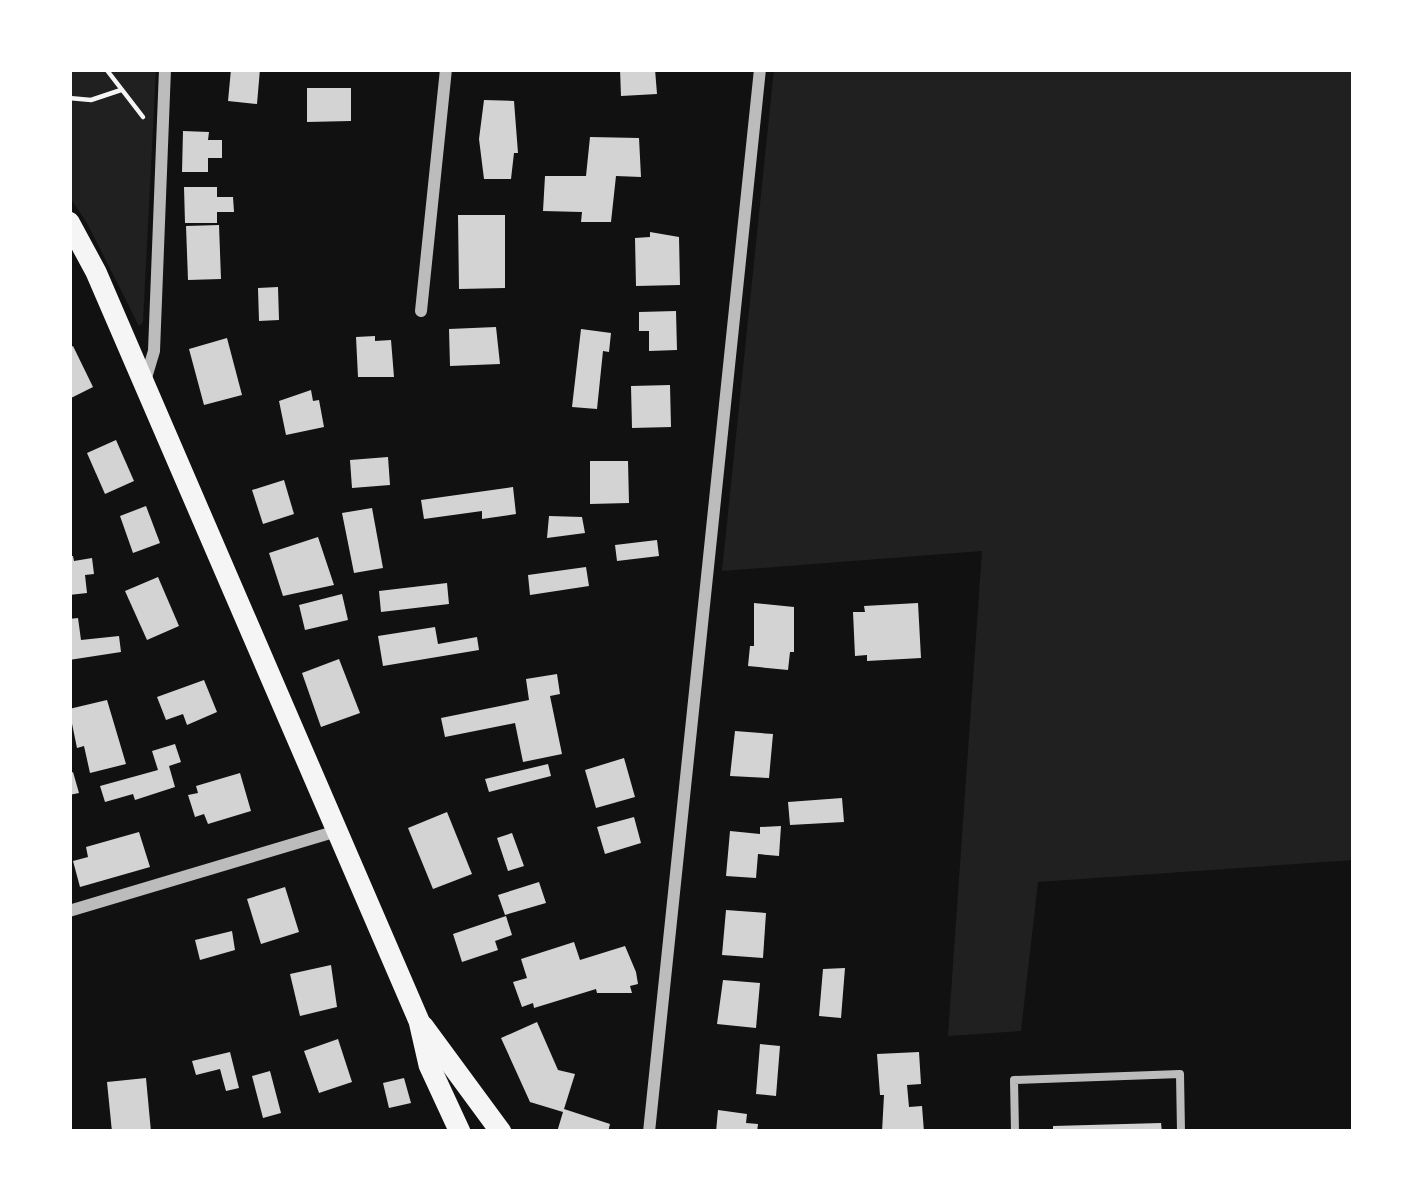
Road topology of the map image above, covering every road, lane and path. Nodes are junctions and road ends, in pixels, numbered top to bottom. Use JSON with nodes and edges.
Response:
{"nodes":[{"id":1,"x":106,"y":69,"type":"edge"},
{"id":2,"x":165,"y":69,"type":"edge"},
{"id":3,"x":446,"y":69,"type":"edge"},
{"id":4,"x":760,"y":69,"type":"edge"},
{"id":5,"x":121,"y":90,"type":"junction"},
{"id":6,"x":69,"y":98,"type":"edge"},
{"id":7,"x":161,"y":120,"type":"junction"},
{"id":8,"x":69,"y":222,"type":"edge"},
{"id":9,"x":421,"y":310,"type":"dead end"},
{"id":10,"x":143,"y":388,"type":"junction"},
{"id":11,"x":337,"y":831,"type":"junction"},
{"id":12,"x":69,"y":911,"type":"edge"},
{"id":13,"x":419,"y":1021,"type":"junction"},
{"id":14,"x":460,"y":1132,"type":"edge"},
{"id":15,"x":501,"y":1132,"type":"edge"},
{"id":16,"x":649,"y":1132,"type":"edge"},
{"id":17,"x":1015,"y":1132,"type":"edge"},
{"id":18,"x":1181,"y":1132,"type":"edge"}],
"edges":[{"from":1,"to":5,"type":"path"},
{"from":2,"to":7,"type":"street"},
{"from":3,"to":9,"type":"street"},
{"from":4,"to":16,"type":"street"},
{"from":5,"to":6,"type":"path"},
{"from":5,"to":7,"type":"path"},
{"from":7,"to":10,"type":"street"},
{"from":8,"to":10,"type":"main road"},
{"from":10,"to":11,"type":"main road"},
{"from":11,"to":12,"type":"street"},
{"from":11,"to":13,"type":"main road"},
{"from":13,"to":14,"type":"main road"},
{"from":13,"to":15,"type":"main road"},
{"from":17,"to":18,"type":"lane"}]}
